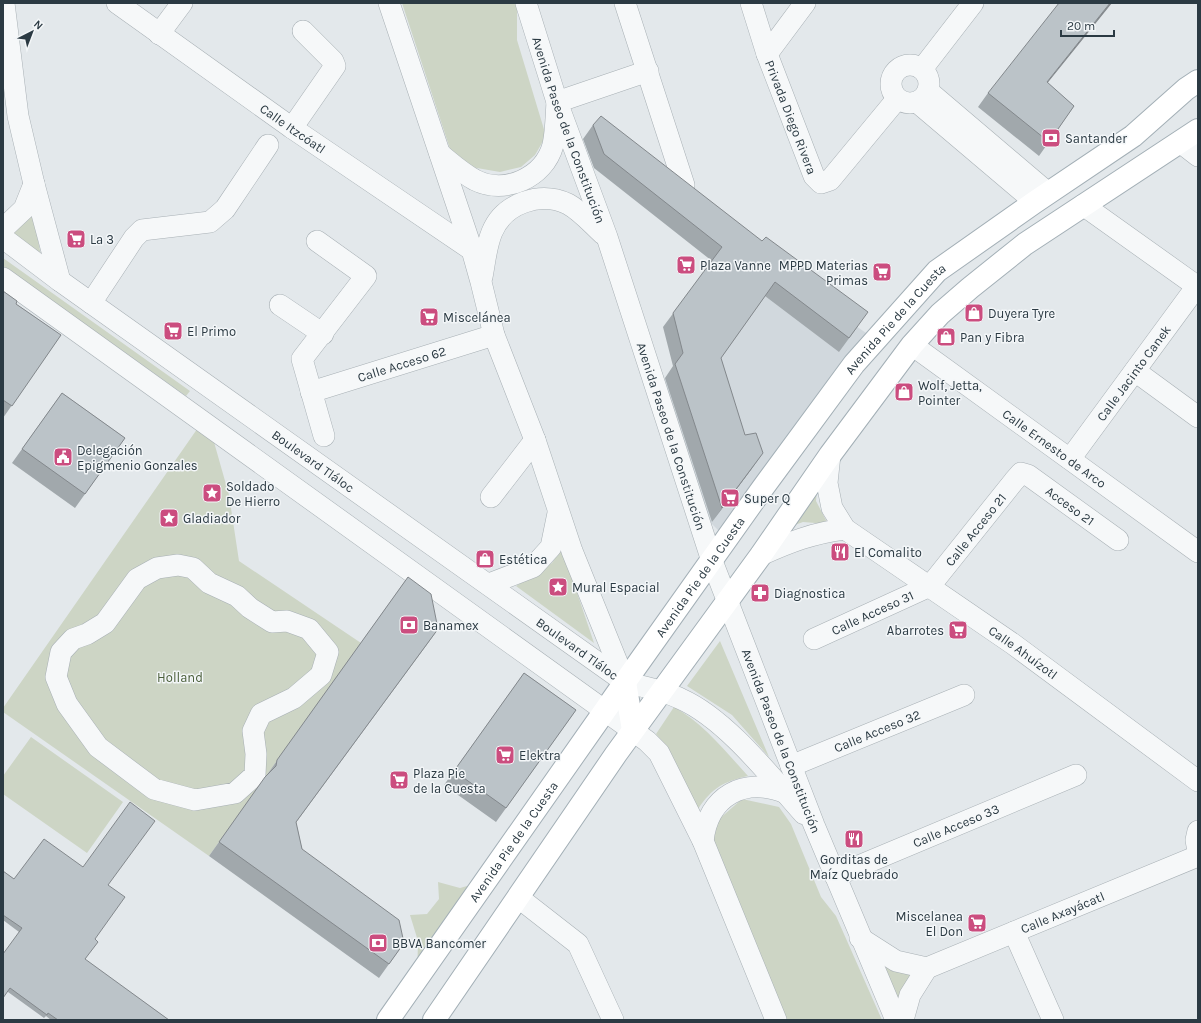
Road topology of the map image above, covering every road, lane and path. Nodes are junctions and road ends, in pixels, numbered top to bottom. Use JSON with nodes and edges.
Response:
{"nodes":[{"id":1,"x":4,"y":3,"type":"edge"},
{"id":2,"x":117,"y":3,"type":"edge"},
{"id":3,"x":182,"y":3,"type":"edge"},
{"id":4,"x":389,"y":3,"type":"edge"},
{"id":5,"x":526,"y":3,"type":"edge"},
{"id":6,"x":625,"y":3,"type":"edge"},
{"id":7,"x":751,"y":3,"type":"edge"},
{"id":8,"x":805,"y":3,"type":"edge"},
{"id":9,"x":973,"y":3,"type":"edge"},
{"id":10,"x":303,"y":31,"type":"dead end"},
{"id":11,"x":159,"y":34,"type":"junction"},
{"id":12,"x":767,"y":54,"type":"junction"},
{"id":13,"x":922,"y":69,"type":"junction"},
{"id":14,"x":648,"y":71,"type":"junction"},
{"id":15,"x":1198,"y":81,"type":"edge"},
{"id":16,"x":923,"y":96,"type":"junction"},
{"id":17,"x":897,"y":99,"type":"junction"},
{"id":18,"x":557,"y":102,"type":"junction"},
{"id":19,"x":11,"y":110,"type":"edge"},
{"id":20,"x":292,"y":128,"type":"junction"},
{"id":21,"x":1198,"y":130,"type":"edge"},
{"id":22,"x":1180,"y":142,"type":"junction"},
{"id":23,"x":268,"y":145,"type":"dead end"},
{"id":24,"x":440,"y":154,"type":"junction"},
{"id":25,"x":1198,"y":156,"type":"edge"},
{"id":26,"x":34,"y":184,"type":"junction"},
{"id":27,"x":684,"y":185,"type":"edge"},
{"id":28,"x":1042,"y":197,"type":"junction"},
{"id":29,"x":1083,"y":205,"type":"junction"},
{"id":30,"x":3,"y":226,"type":"edge"},
{"id":31,"x":607,"y":237,"type":"junction"},
{"id":32,"x":3,"y":238,"type":"edge"},
{"id":33,"x":317,"y":241,"type":"dead end"},
{"id":34,"x":472,"y":250,"type":"junction"},
{"id":35,"x":3,"y":278,"type":"edge"},
{"id":36,"x":60,"y":281,"type":"junction"},
{"id":37,"x":482,"y":282,"type":"junction"},
{"id":38,"x":1198,"y":286,"type":"edge"},
{"id":39,"x":91,"y":303,"type":"junction"},
{"id":40,"x":280,"y":305,"type":"dead end"},
{"id":41,"x":323,"y":334,"type":"junction"},
{"id":42,"x":494,"y":335,"type":"junction"},
{"id":43,"x":912,"y":345,"type":"junction"},
{"id":44,"x":1135,"y":371,"type":"junction"},
{"id":45,"x":311,"y":392,"type":"junction"},
{"id":46,"x":1198,"y":417,"type":"edge"},
{"id":47,"x":324,"y":436,"type":"dead end"},
{"id":48,"x":535,"y":440,"type":"junction"},
{"id":49,"x":830,"y":455,"type":"junction"},
{"id":50,"x":1070,"y":459,"type":"junction"},
{"id":51,"x":1022,"y":473,"type":"joint"},
{"id":52,"x":491,"y":497,"type":"dead end"},
{"id":53,"x":558,"y":512,"type":"junction"},
{"id":54,"x":845,"y":529,"type":"junction"},
{"id":55,"x":1118,"y":540,"type":"dead end"},
{"id":56,"x":1198,"y":552,"type":"edge"},
{"id":57,"x":761,"y":555,"type":"junction"},
{"id":58,"x":712,"y":561,"type":"junction"},
{"id":59,"x":193,"y":568,"type":"joint"},
{"id":60,"x":489,"y":584,"type":"junction"},
{"id":61,"x":930,"y":586,"type":"junction"},
{"id":62,"x":728,"y":600,"type":"junction"},
{"id":63,"x":814,"y":640,"type":"dead end"},
{"id":64,"x":625,"y":682,"type":"junction"},
{"id":65,"x":661,"y":692,"type":"junction"},
{"id":66,"x":964,"y":695,"type":"dead end"},
{"id":67,"x":606,"y":710,"type":"junction"},
{"id":68,"x":633,"y":730,"type":"junction"},
{"id":69,"x":791,"y":766,"type":"junction"},
{"id":70,"x":1076,"y":775,"type":"dead end"},
{"id":71,"x":1193,"y":777,"type":"edge"},
{"id":72,"x":786,"y":793,"type":"junction"},
{"id":73,"x":1198,"y":793,"type":"edge"},
{"id":74,"x":814,"y":825,"type":"junction"},
{"id":75,"x":1198,"y":831,"type":"edge"},
{"id":76,"x":703,"y":841,"type":"junction"},
{"id":77,"x":1198,"y":851,"type":"edge"},
{"id":78,"x":1198,"y":856,"type":"edge"},
{"id":79,"x":835,"y":876,"type":"junction"},
{"id":80,"x":519,"y":898,"type":"junction"},
{"id":81,"x":1014,"y":932,"type":"junction"},
{"id":82,"x":860,"y":938,"type":"junction"},
{"id":83,"x":927,"y":968,"type":"junction"},
{"id":84,"x":388,"y":1020,"type":"edge"},
{"id":85,"x":434,"y":1020,"type":"edge"},
{"id":86,"x":613,"y":1020,"type":"edge"},
{"id":87,"x":776,"y":1020,"type":"edge"},
{"id":88,"x":896,"y":1020,"type":"edge"},
{"id":89,"x":903,"y":1020,"type":"edge"},
{"id":90,"x":1053,"y":1020,"type":"edge"}],
"edges":[{"from":1,"to":19,"type":"street"},
{"from":2,"to":11,"type":"street","name":"Calle Itzcóatl"},
{"from":3,"to":11,"type":"street"},
{"from":4,"to":24,"type":"street"},
{"from":5,"to":18,"type":"street","name":"Avenida Paseo de la Constitución"},
{"from":6,"to":14,"type":"street"},
{"from":7,"to":12,"type":"street","name":"Privada Diego Rivera"},
{"from":8,"to":12,"type":"street","name":"Privada Diego Rivera"},
{"from":9,"to":13,"type":"street"},
{"from":10,"to":20,"type":"street"},
{"from":11,"to":20,"type":"street","name":"Calle Itzcóatl"},
{"from":12,"to":17,"type":"street","name":"Privada Diego Rivera"},
{"from":13,"to":16,"type":"street"},
{"from":13,"to":17,"type":"street"},
{"from":14,"to":18,"type":"street"},
{"from":14,"to":27,"type":"street"},
{"from":15,"to":28,"type":"main road","name":"Avenida Pie de la Cuesta"},
{"from":16,"to":17,"type":"street"},
{"from":16,"to":28,"type":"street"},
{"from":18,"to":24,"type":"street"},
{"from":18,"to":31,"type":"street","name":"Avenida Paseo de la Constitución"},
{"from":19,"to":26,"type":"street"},
{"from":20,"to":34,"type":"street","name":"Calle Itzcóatl"},
{"from":21,"to":22,"type":"main road"},
{"from":22,"to":25,"type":"street"},
{"from":22,"to":29,"type":"main road"},
{"from":23,"to":39,"type":"street"},
{"from":24,"to":34,"type":"street"},
{"from":26,"to":30,"type":"street"},
{"from":26,"to":36,"type":"street"},
{"from":28,"to":58,"type":"main road","name":"Avenida Pie de la Cuesta"},
{"from":29,"to":38,"type":"street"},
{"from":29,"to":43,"type":"main road"},
{"from":31,"to":37,"type":"street"},
{"from":31,"to":58,"type":"street","name":"Avenida Paseo de la Constitución"},
{"from":32,"to":36,"type":"street","name":"Boulevard Tláloc"},
{"from":33,"to":41,"type":"street"},
{"from":34,"to":37,"type":"street"},
{"from":35,"to":67,"type":"street"},
{"from":36,"to":39,"type":"street","name":"Boulevard Tláloc"},
{"from":37,"to":42,"type":"street"},
{"from":38,"to":44,"type":"street","name":"Calle Jacinto Canek"},
{"from":39,"to":60,"type":"street","name":"Boulevard Tláloc"},
{"from":40,"to":41,"type":"street"},
{"from":41,"to":45,"type":"street"},
{"from":42,"to":45,"type":"street","name":"Calle Acceso 62"},
{"from":42,"to":48,"type":"street"},
{"from":43,"to":49,"type":"main road"},
{"from":43,"to":50,"type":"street","name":"Calle Ernesto de Arco"},
{"from":44,"to":46,"type":"street"},
{"from":44,"to":50,"type":"street","name":"Calle Jacinto Canek"},
{"from":45,"to":47,"type":"street"},
{"from":48,"to":52,"type":"street"},
{"from":48,"to":53,"type":"street"},
{"from":49,"to":54,"type":"street","name":"Calle Ahuízotl"},
{"from":49,"to":57,"type":"main road"},
{"from":50,"to":56,"type":"street","name":"Calle Ernesto de Arco"},
{"from":51,"to":55,"type":"street","name":"Acceso 21"},
{"from":51,"to":61,"type":"street","name":"Calle Acceso 21"},
{"from":53,"to":60,"type":"street"},
{"from":53,"to":64,"type":"street"},
{"from":54,"to":57,"type":"street"},
{"from":54,"to":61,"type":"street","name":"Calle Ahuízotl"},
{"from":57,"to":62,"type":"main road"},
{"from":58,"to":62,"type":"street","name":"Avenida Paseo de la Constitución"},
{"from":58,"to":64,"type":"main road","name":"Avenida Pie de la Cuesta"},
{"from":59,"to":59,"type":"street"},
{"from":60,"to":64,"type":"street","name":"Boulevard Tláloc"},
{"from":61,"to":63,"type":"street","name":"Calle Acceso 31"},
{"from":61,"to":71,"type":"street","name":"Calle Ahuízotl"},
{"from":62,"to":65,"type":"main road"},
{"from":62,"to":69,"type":"street","name":"Avenida Paseo de la Constitución"},
{"from":64,"to":65,"type":"street"},
{"from":64,"to":67,"type":"main road","name":"Avenida Pie de la Cuesta"},
{"from":64,"to":68,"type":"main road"},
{"from":65,"to":68,"type":"main road"},
{"from":65,"to":72,"type":"street"},
{"from":66,"to":69,"type":"street","name":"Calle Acceso 32"},
{"from":67,"to":68,"type":"street"},
{"from":67,"to":84,"type":"main road","name":"Avenida Pie de la Cuesta"},
{"from":68,"to":76,"type":"street"},
{"from":68,"to":80,"type":"main road"},
{"from":69,"to":74,"type":"street","name":"Avenida Paseo de la Constitución"},
{"from":70,"to":79,"type":"street","name":"Calle Acceso 33"},
{"from":71,"to":73,"type":"street"},
{"from":72,"to":74,"type":"street"},
{"from":72,"to":76,"type":"street"},
{"from":74,"to":79,"type":"street","name":"Avenida Paseo de la Constitución"},
{"from":75,"to":77,"type":"street"},
{"from":76,"to":87,"type":"street"},
{"from":78,"to":81,"type":"street","name":"Calle Axayácatl"},
{"from":79,"to":82,"type":"street","name":"Avenida Paseo de la Constitución"},
{"from":80,"to":85,"type":"main road"},
{"from":80,"to":86,"type":"street"},
{"from":81,"to":83,"type":"street","name":"Calle Axayácatl"},
{"from":81,"to":90,"type":"street"},
{"from":82,"to":83,"type":"street"},
{"from":82,"to":88,"type":"street","name":"Avenida Paseo de la Constitución"},
{"from":83,"to":89,"type":"street"}]}
